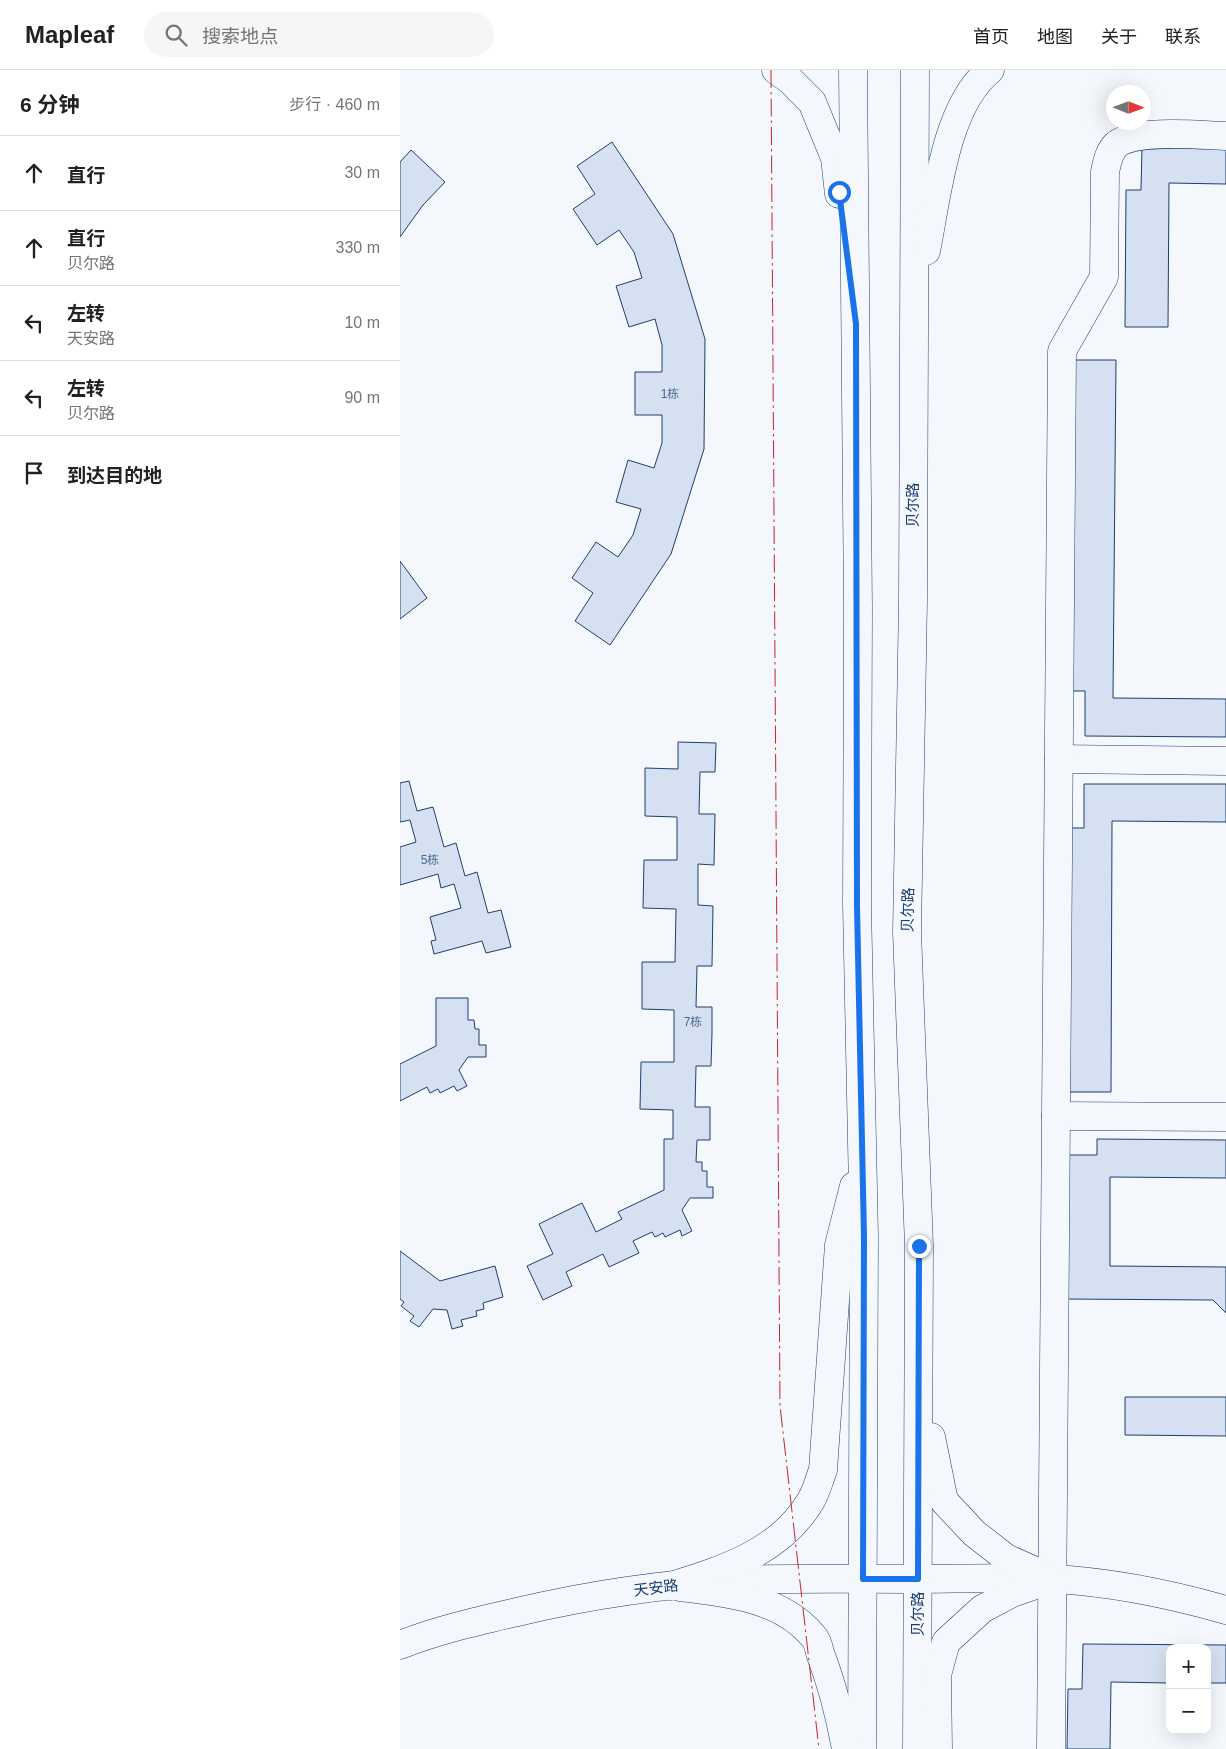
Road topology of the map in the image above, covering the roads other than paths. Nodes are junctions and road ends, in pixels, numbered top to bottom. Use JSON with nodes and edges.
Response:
{"nodes":[{"id":1,"x":776,"y":70,"type":"edge"},
{"id":2,"x":853,"y":70,"type":"edge"},
{"id":3,"x":915,"y":70,"type":"edge"},
{"id":4,"x":990,"y":70,"type":"edge"},
{"id":5,"x":1226,"y":136,"type":"edge"},
{"id":6,"x":914,"y":309,"type":"junction"},
{"id":7,"x":856,"y":324,"type":"junction"},
{"id":8,"x":1059,"y":759,"type":"junction"},
{"id":9,"x":1226,"y":761,"type":"edge"},
{"id":10,"x":1056,"y":1116,"type":"junction"},
{"id":11,"x":1226,"y":1117,"type":"edge"},
{"id":12,"x":862,"y":1153,"type":"junction"},
{"id":13,"x":919,"y":1338,"type":"junction"},
{"id":14,"x":863,"y":1579,"type":"junction"},
{"id":15,"x":918,"y":1579,"type":"junction"},
{"id":16,"x":1052,"y":1579,"type":"junction"},
{"id":17,"x":671,"y":1586,"type":"junction"},
{"id":18,"x":1226,"y":1610,"type":"edge"},
{"id":19,"x":400,"y":1645,"type":"edge"},
{"id":20,"x":846,"y":1749,"type":"edge"},
{"id":21,"x":862,"y":1749,"type":"edge"},
{"id":22,"x":917,"y":1749,"type":"edge"},
{"id":23,"x":938,"y":1749,"type":"edge"},
{"id":24,"x":1051,"y":1749,"type":"edge"}],
"edges":[{"from":1,"to":7,"type":"main road"},
{"from":2,"to":7,"type":"main road"},
{"from":3,"to":6,"type":"main road","name":"贝尔路"},
{"from":4,"to":6,"type":"main road"},
{"from":5,"to":8,"type":"main road"},
{"from":6,"to":13,"type":"main road","name":"贝尔路"},
{"from":7,"to":12,"type":"main road"},
{"from":8,"to":9,"type":"main road"},
{"from":8,"to":10,"type":"main road"},
{"from":10,"to":11,"type":"main road"},
{"from":10,"to":16,"type":"main road"},
{"from":12,"to":14,"type":"main road"},
{"from":12,"to":17,"type":"main road"},
{"from":13,"to":15,"type":"main road","name":"贝尔路"},
{"from":13,"to":16,"type":"main road"},
{"from":14,"to":15,"type":"main road","name":"天安路"},
{"from":14,"to":17,"type":"main road","name":"天安路"},
{"from":14,"to":21,"type":"main road"},
{"from":15,"to":16,"type":"main road","name":"天安路"},
{"from":15,"to":22,"type":"main road","name":"贝尔路"},
{"from":16,"to":18,"type":"main road"},
{"from":16,"to":23,"type":"main road"},
{"from":16,"to":24,"type":"main road"},
{"from":17,"to":19,"type":"main road","name":"天安路"},
{"from":17,"to":20,"type":"main road"}]}
